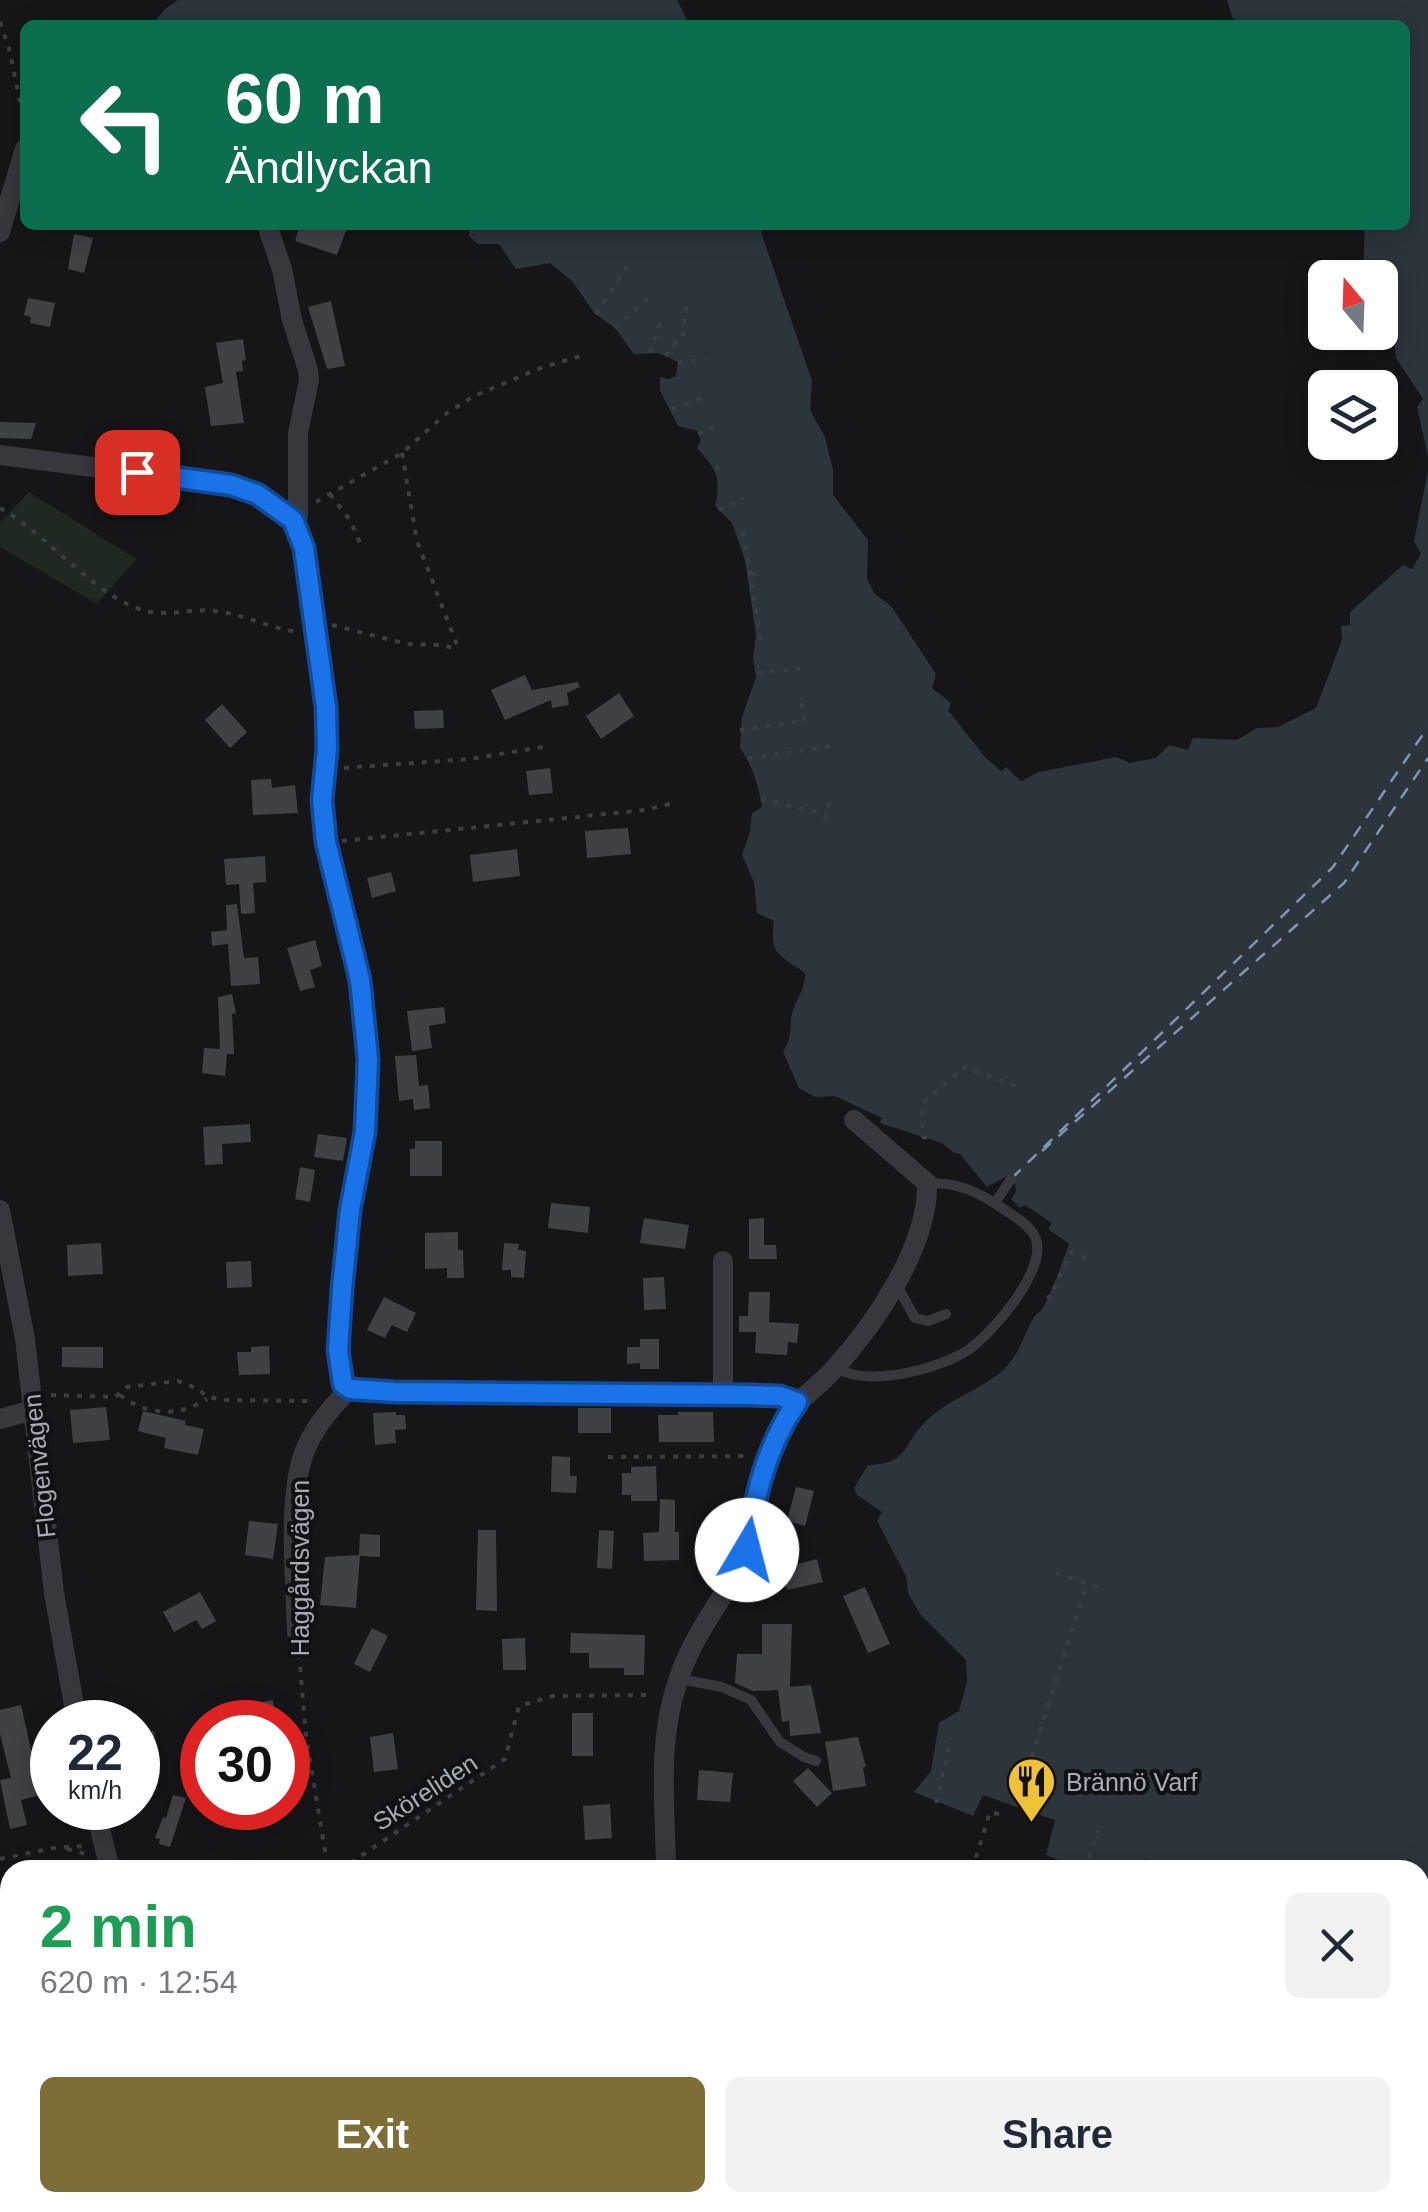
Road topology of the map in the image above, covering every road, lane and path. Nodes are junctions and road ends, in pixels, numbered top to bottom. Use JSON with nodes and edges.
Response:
{"nodes":[{"id":1,"x":0,"y":22,"type":"edge"},
{"id":2,"x":20,"y":100,"type":"edge"},
{"id":3,"x":20,"y":166,"type":"edge"},
{"id":4,"x":268,"y":230,"type":"edge"},
{"id":5,"x":0,"y":232,"type":"edge"},
{"id":6,"x":632,"y":260,"type":"dead end"},
{"id":7,"x":653,"y":294,"type":"dead end"},
{"id":8,"x":686,"y":304,"type":"dead end"},
{"id":9,"x":596,"y":314,"type":"dead end"},
{"id":10,"x":660,"y":323,"type":"dead end"},
{"id":11,"x":615,"y":328,"type":"dead end"},
{"id":12,"x":650,"y":353,"type":"dead end"},
{"id":13,"x":584,"y":355,"type":"dead end"},
{"id":14,"x":664,"y":356,"type":"dead end"},
{"id":15,"x":705,"y":359,"type":"dead end"},
{"id":16,"x":678,"y":364,"type":"dead end"},
{"id":17,"x":705,"y":397,"type":"dead end"},
{"id":18,"x":672,"y":409,"type":"dead end"},
{"id":19,"x":714,"y":427,"type":"dead end"},
{"id":20,"x":698,"y":434,"type":"dead end"},
{"id":21,"x":402,"y":453,"type":"junction"},
{"id":22,"x":0,"y":455,"type":"edge"},
{"id":23,"x":723,"y":465,"type":"dead end"},
{"id":24,"x":715,"y":469,"type":"dead end"},
{"id":25,"x":330,"y":494,"type":"junction"},
{"id":26,"x":744,"y":498,"type":"dead end"},
{"id":27,"x":0,"y":508,"type":"edge"},
{"id":28,"x":719,"y":510,"type":"dead end"},
{"id":29,"x":298,"y":516,"type":"joint"},
{"id":30,"x":743,"y":532,"type":"dead end"},
{"id":31,"x":362,"y":545,"type":"dead end"},
{"id":32,"x":761,"y":572,"type":"dead end"},
{"id":33,"x":752,"y":575,"type":"junction"},
{"id":34,"x":316,"y":626,"type":"junction"},
{"id":35,"x":762,"y":646,"type":"dead end"},
{"id":36,"x":808,"y":668,"type":"dead end"},
{"id":37,"x":757,"y":673,"type":"dead end"},
{"id":38,"x":802,"y":703,"type":"dead end"},
{"id":39,"x":740,"y":730,"type":"dead end"},
{"id":40,"x":543,"y":746,"type":"dead end"},
{"id":41,"x":831,"y":746,"type":"dead end"},
{"id":42,"x":748,"y":759,"type":"dead end"},
{"id":43,"x":324,"y":769,"type":"junction"},
{"id":44,"x":830,"y":797,"type":"dead end"},
{"id":45,"x":761,"y":799,"type":"dead end"},
{"id":46,"x":674,"y":803,"type":"dead end"},
{"id":47,"x":326,"y":842,"type":"junction"},
{"id":48,"x":1019,"y":1086,"type":"dead end"},
{"id":49,"x":854,"y":1120,"type":"dead end"},
{"id":50,"x":927,"y":1138,"type":"dead end"},
{"id":51,"x":1011,"y":1179,"type":"dead end"},
{"id":52,"x":926,"y":1182,"type":"junction"},
{"id":53,"x":995,"y":1203,"type":"junction"},
{"id":54,"x":0,"y":1210,"type":"edge"},
{"id":55,"x":723,"y":1261,"type":"dead end"},
{"id":56,"x":1093,"y":1261,"type":"dead end"},
{"id":57,"x":895,"y":1281,"type":"junction"},
{"id":58,"x":1046,"y":1296,"type":"dead end"},
{"id":59,"x":946,"y":1314,"type":"dead end"},
{"id":60,"x":836,"y":1368,"type":"junction"},
{"id":61,"x":120,"y":1395,"type":"junction"},
{"id":62,"x":344,"y":1395,"type":"junction"},
{"id":63,"x":723,"y":1395,"type":"junction"},
{"id":64,"x":210,"y":1397,"type":"junction"},
{"id":65,"x":797,"y":1402,"type":"junction"},
{"id":66,"x":32,"y":1403,"type":"junction"},
{"id":67,"x":0,"y":1419,"type":"edge"},
{"id":68,"x":768,"y":1456,"type":"junction"},
{"id":69,"x":608,"y":1457,"type":"dead end"},
{"id":70,"x":1056,"y":1573,"type":"dead end"},
{"id":71,"x":1088,"y":1583,"type":"junction"},
{"id":72,"x":1104,"y":1589,"type":"dead end"},
{"id":73,"x":297,"y":1634,"type":"joint"},
{"id":74,"x":676,"y":1687,"type":"junction"},
{"id":75,"x":73,"y":1700,"type":"edge"},
{"id":76,"x":952,"y":1738,"type":"dead end"},
{"id":77,"x":816,"y":1760,"type":"dead end"},
{"id":78,"x":936,"y":1803,"type":"dead end"},
{"id":79,"x":1016,"y":1806,"type":"dead end"},
{"id":80,"x":1006,"y":1816,"type":"dead end"},
{"id":81,"x":100,"y":1830,"type":"edge"},
{"id":82,"x":1098,"y":1830,"type":"dead end"},
{"id":83,"x":104,"y":1844,"type":"junction"},
{"id":84,"x":1150,"y":1856,"type":"dead end"},
{"id":85,"x":0,"y":1859,"type":"edge"},
{"id":86,"x":108,"y":1860,"type":"edge"},
{"id":87,"x":326,"y":1860,"type":"edge"},
{"id":88,"x":355,"y":1860,"type":"edge"},
{"id":89,"x":665,"y":1860,"type":"edge"},
{"id":90,"x":975,"y":1860,"type":"edge"},
{"id":91,"x":1088,"y":1860,"type":"edge"},
{"id":92,"x":1149,"y":1860,"type":"edge"}],
"edges":[{"from":1,"to":2,"type":"path"},
{"from":3,"to":5,"type":"street"},
{"from":4,"to":29,"type":"street"},
{"from":6,"to":9,"type":"path"},
{"from":7,"to":11,"type":"path"},
{"from":8,"to":14,"type":"path"},
{"from":10,"to":12,"type":"path"},
{"from":13,"to":21,"type":"path"},
{"from":15,"to":16,"type":"path"},
{"from":17,"to":18,"type":"path"},
{"from":19,"to":20,"type":"path"},
{"from":21,"to":25,"type":"path"},
{"from":21,"to":34,"type":"path"},
{"from":22,"to":34,"type":"street"},
{"from":23,"to":24,"type":"path"},
{"from":25,"to":29,"type":"path"},
{"from":25,"to":31,"type":"path"},
{"from":26,"to":28,"type":"path"},
{"from":27,"to":34,"type":"path"},
{"from":30,"to":33,"type":"path"},
{"from":32,"to":33,"type":"path"},
{"from":33,"to":35,"type":"path"},
{"from":34,"to":43,"type":"street"},
{"from":36,"to":37,"type":"path"},
{"from":38,"to":39,"type":"path"},
{"from":40,"to":43,"type":"path"},
{"from":41,"to":42,"type":"path"},
{"from":43,"to":47,"type":"street"},
{"from":44,"to":45,"type":"path"},
{"from":46,"to":47,"type":"path"},
{"from":47,"to":62,"type":"street"},
{"from":48,"to":50,"type":"path"},
{"from":49,"to":52,"type":"street"},
{"from":51,"to":53,"type":"lane"},
{"from":52,"to":53,"type":"lane"},
{"from":52,"to":57,"type":"street"},
{"from":53,"to":60,"type":"lane"},
{"from":54,"to":66,"type":"street","name":"Flogenvägen"},
{"from":55,"to":63,"type":"street"},
{"from":56,"to":58,"type":"path"},
{"from":57,"to":59,"type":"lane"},
{"from":57,"to":60,"type":"street"},
{"from":60,"to":65,"type":"street"},
{"from":61,"to":64,"type":"path"},
{"from":61,"to":64,"type":"path"},
{"from":61,"to":66,"type":"path"},
{"from":62,"to":63,"type":"street"},
{"from":62,"to":64,"type":"path"},
{"from":62,"to":73,"type":"street","name":"Haggårdsvägen"},
{"from":63,"to":65,"type":"street"},
{"from":65,"to":68,"type":"street"},
{"from":66,"to":67,"type":"street"},
{"from":66,"to":75,"type":"street","name":"Flogenvägen"},
{"from":68,"to":69,"type":"path"},
{"from":68,"to":74,"type":"street"},
{"from":70,"to":71,"type":"path"},
{"from":71,"to":72,"type":"path"},
{"from":71,"to":79,"type":"path"},
{"from":73,"to":87,"type":"path","name":"Haggårdsvägen"},
{"from":74,"to":77,"type":"lane"},
{"from":74,"to":88,"type":"path","name":"Sköreliden"},
{"from":74,"to":89,"type":"street"},
{"from":76,"to":78,"type":"path"},
{"from":80,"to":90,"type":"path"},
{"from":81,"to":83,"type":"street"},
{"from":82,"to":91,"type":"path"},
{"from":83,"to":85,"type":"path"},
{"from":83,"to":86,"type":"street"},
{"from":84,"to":92,"type":"path"}]}
